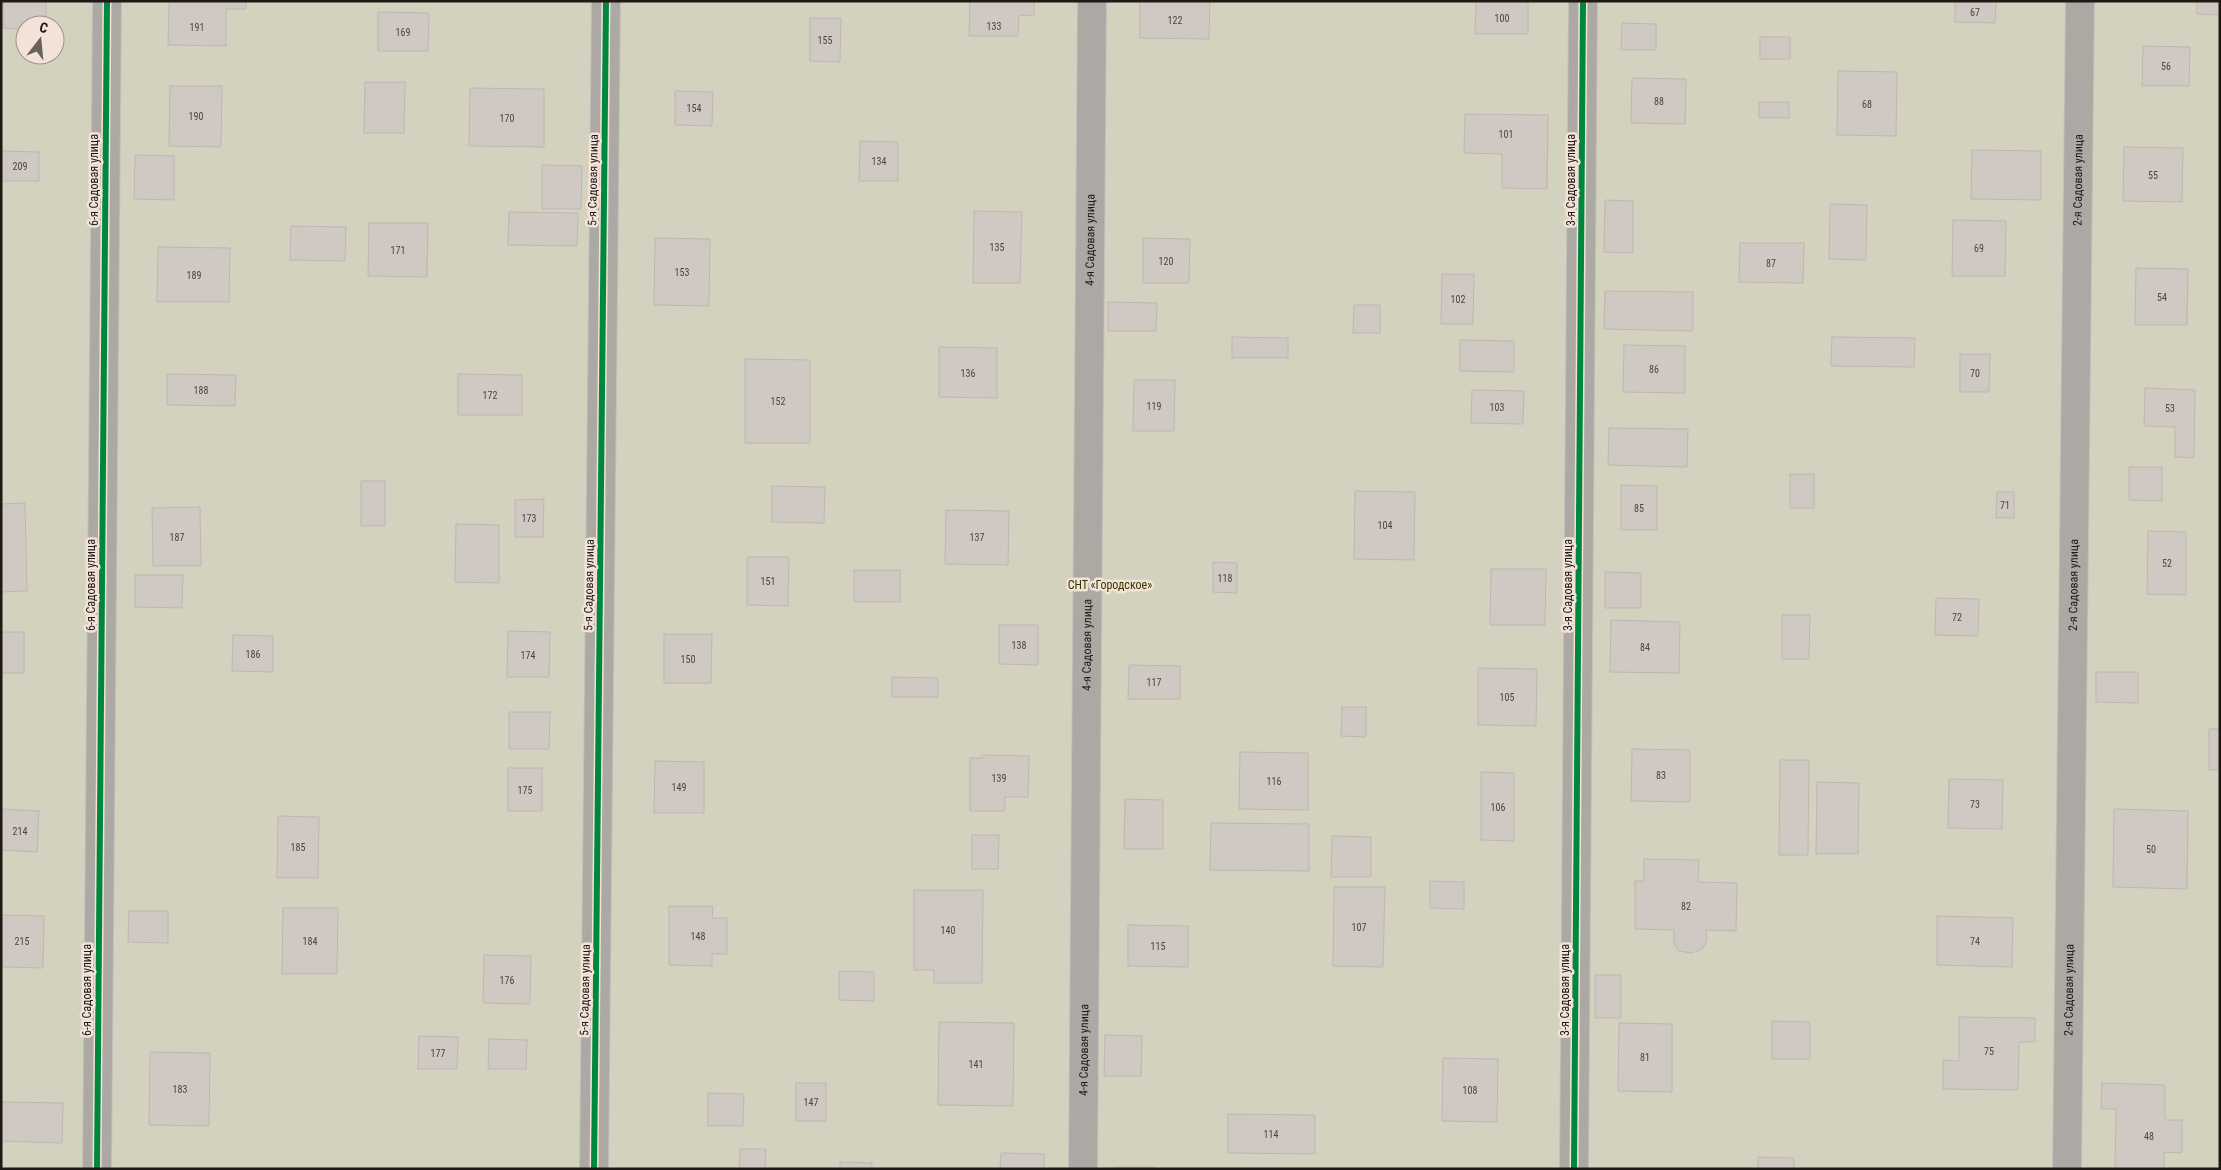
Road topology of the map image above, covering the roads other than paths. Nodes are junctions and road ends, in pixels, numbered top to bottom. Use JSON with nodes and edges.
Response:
{"nodes":[{"id":1,"x":107,"y":1,"type":"edge"},
{"id":2,"x":606,"y":1,"type":"edge"},
{"id":3,"x":1092,"y":1,"type":"edge"},
{"id":4,"x":1583,"y":1,"type":"edge"},
{"id":5,"x":2080,"y":1,"type":"edge"},
{"id":6,"x":97,"y":1169,"type":"edge"},
{"id":7,"x":594,"y":1169,"type":"edge"},
{"id":8,"x":1083,"y":1169,"type":"edge"},
{"id":9,"x":1574,"y":1169,"type":"edge"},
{"id":10,"x":2067,"y":1169,"type":"edge"}],
"edges":[{"from":1,"to":6,"type":"street","name":"6-я Садовая улица"},
{"from":2,"to":7,"type":"street","name":"5-я Садовая улица"},
{"from":3,"to":8,"type":"street","name":"4-я Садовая улица"},
{"from":4,"to":9,"type":"street","name":"3-я Садовая улица"},
{"from":5,"to":10,"type":"street","name":"2-я Садовая улица"}]}
